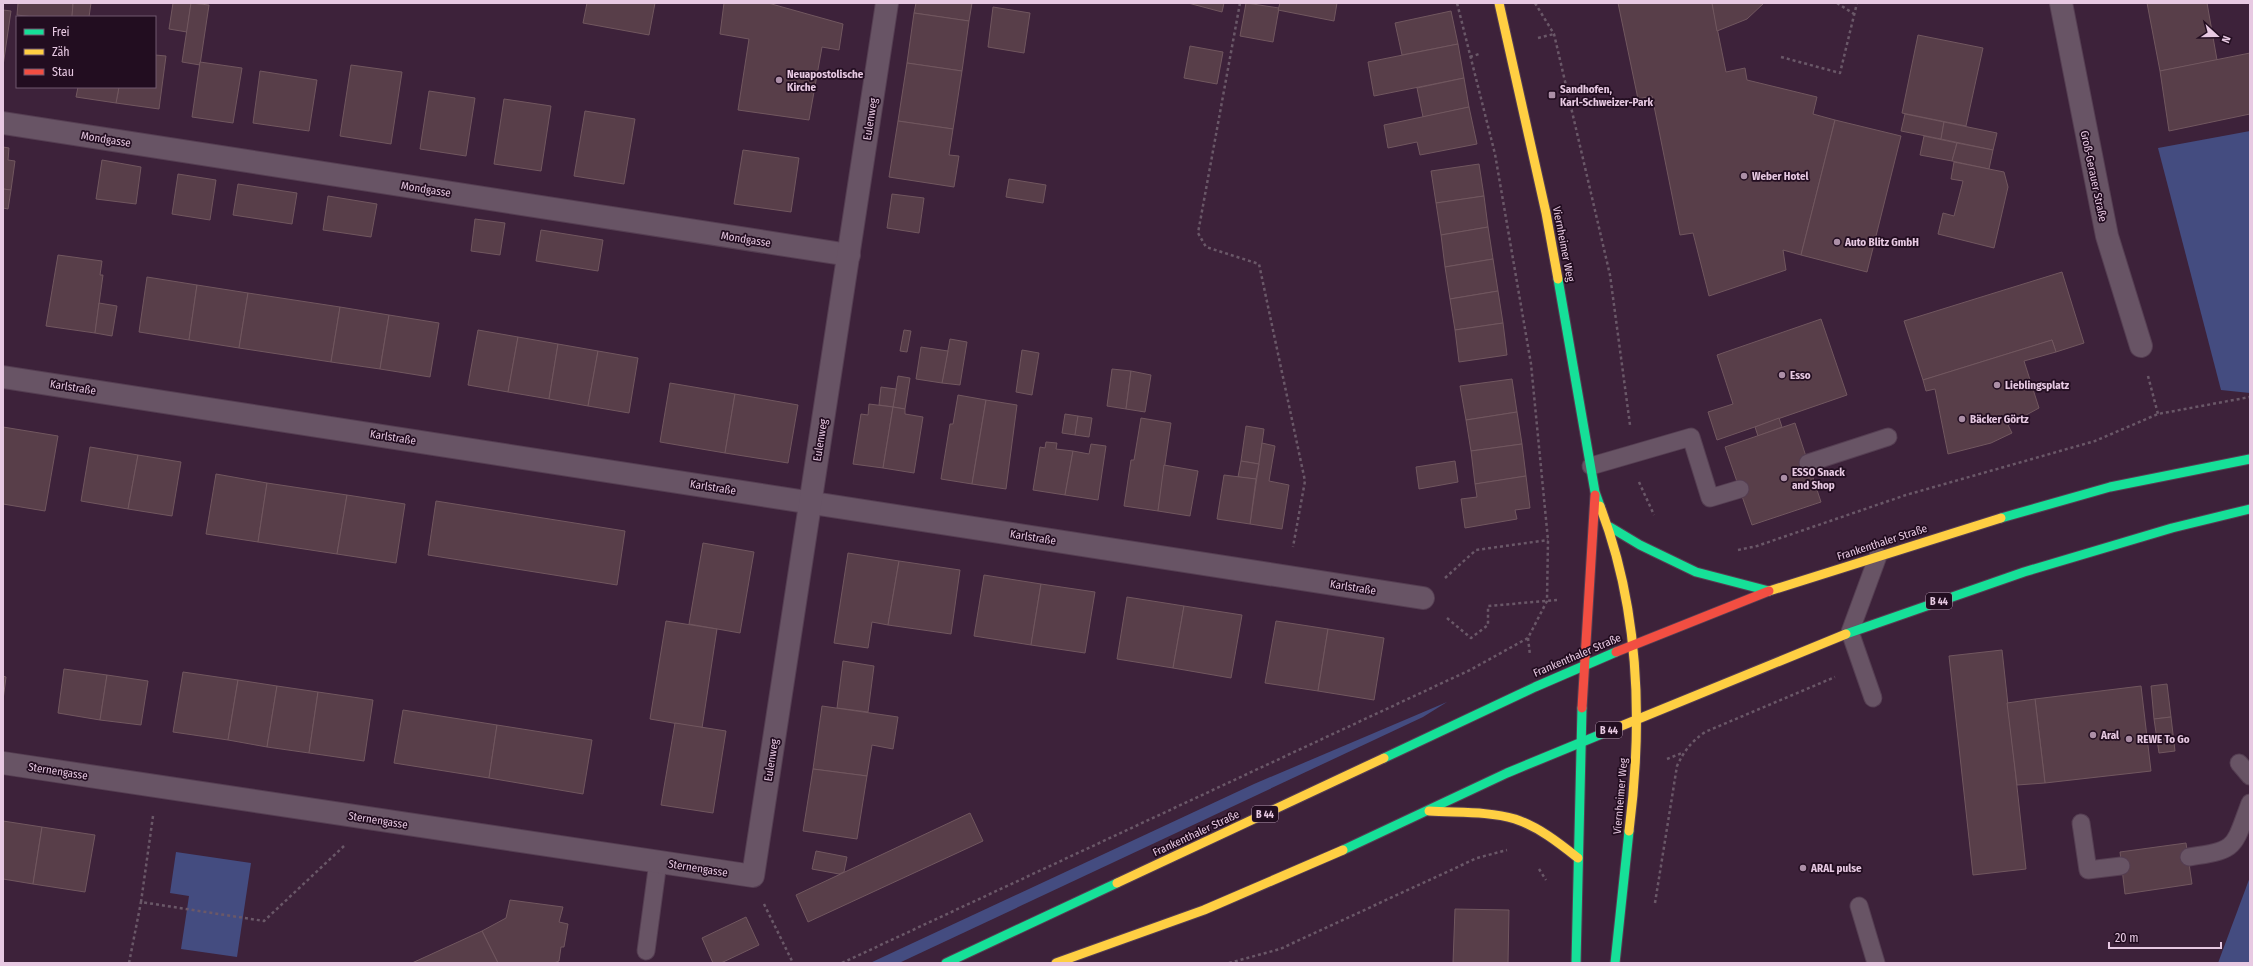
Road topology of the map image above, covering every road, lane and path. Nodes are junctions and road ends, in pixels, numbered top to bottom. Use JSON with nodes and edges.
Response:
{"nodes":[{"id":1,"x":887,"y":3,"type":"edge"},
{"id":2,"x":1240,"y":3,"type":"edge"},
{"id":3,"x":1457,"y":3,"type":"edge"},
{"id":4,"x":1499,"y":3,"type":"edge"},
{"id":5,"x":1535,"y":3,"type":"edge"},
{"id":6,"x":1837,"y":3,"type":"edge"},
{"id":7,"x":1857,"y":3,"type":"edge"},
{"id":8,"x":2061,"y":3,"type":"edge"},
{"id":9,"x":1854,"y":14,"type":"junction"},
{"id":10,"x":1781,"y":57,"type":"dead end"},
{"id":11,"x":3,"y":123,"type":"edge"},
{"id":12,"x":849,"y":254,"type":"junction"},
{"id":13,"x":2141,"y":346,"type":"joint"},
{"id":14,"x":3,"y":377,"type":"edge"},
{"id":15,"x":2250,"y":397,"type":"edge"},
{"id":16,"x":2158,"y":414,"type":"junction"},
{"id":17,"x":1888,"y":437,"type":"dead end"},
{"id":18,"x":1634,"y":454,"type":"junction"},
{"id":19,"x":2250,"y":459,"type":"edge"},
{"id":20,"x":1808,"y":463,"type":"dead end"},
{"id":21,"x":1591,"y":466,"type":"junction"},
{"id":22,"x":1740,"y":489,"type":"dead end"},
{"id":23,"x":1595,"y":492,"type":"junction"},
{"id":24,"x":810,"y":502,"type":"junction"},
{"id":25,"x":2250,"y":509,"type":"edge"},
{"id":26,"x":1660,"y":520,"type":"dead end"},
{"id":27,"x":1610,"y":527,"type":"junction"},
{"id":28,"x":1548,"y":540,"type":"junction"},
{"id":29,"x":1735,"y":550,"type":"dead end"},
{"id":30,"x":1878,"y":556,"type":"junction"},
{"id":31,"x":1287,"y":577,"type":"junction"},
{"id":32,"x":1769,"y":592,"type":"junction"},
{"id":33,"x":1423,"y":598,"type":"junction"},
{"id":34,"x":1547,"y":601,"type":"junction"},
{"id":35,"x":1850,"y":632,"type":"junction"},
{"id":36,"x":1634,"y":644,"type":"junction"},
{"id":37,"x":1583,"y":666,"type":"junction"},
{"id":38,"x":1862,"y":666,"type":"junction"},
{"id":39,"x":1873,"y":698,"type":"dead end"},
{"id":40,"x":1638,"y":718,"type":"junction"},
{"id":41,"x":1581,"y":742,"type":"junction"},
{"id":42,"x":3,"y":763,"type":"edge"},
{"id":43,"x":2239,"y":763,"type":"dead end"},
{"id":44,"x":2250,"y":776,"type":"edge"},
{"id":45,"x":157,"y":786,"type":"junction"},
{"id":46,"x":2250,"y":803,"type":"edge"},
{"id":47,"x":1429,"y":811,"type":"junction"},
{"id":48,"x":358,"y":816,"type":"junction"},
{"id":49,"x":2081,"y":823,"type":"dead end"},
{"id":50,"x":1530,"y":826,"type":"junction"},
{"id":51,"x":2188,"y":857,"type":"dead end"},
{"id":52,"x":1578,"y":858,"type":"junction"},
{"id":53,"x":658,"y":862,"type":"junction"},
{"id":54,"x":1534,"y":864,"type":"dead end"},
{"id":55,"x":2121,"y":866,"type":"dead end"},
{"id":56,"x":753,"y":876,"type":"junction"},
{"id":57,"x":1547,"y":885,"type":"dead end"},
{"id":58,"x":141,"y":902,"type":"junction"},
{"id":59,"x":1655,"y":906,"type":"dead end"},
{"id":60,"x":1859,"y":906,"type":"dead end"},
{"id":61,"x":646,"y":951,"type":"dead end"},
{"id":62,"x":129,"y":963,"type":"edge"},
{"id":63,"x":793,"y":963,"type":"edge"},
{"id":64,"x":842,"y":963,"type":"edge"},
{"id":65,"x":946,"y":963,"type":"edge"},
{"id":66,"x":1056,"y":963,"type":"edge"},
{"id":67,"x":1229,"y":963,"type":"edge"},
{"id":68,"x":1576,"y":963,"type":"edge"},
{"id":69,"x":1615,"y":963,"type":"edge"},
{"id":70,"x":1876,"y":963,"type":"edge"}],
"edges":[{"from":1,"to":12,"type":"street","name":"Eulenweg"},
{"from":2,"to":31,"type":"path"},
{"from":3,"to":28,"type":"path"},
{"from":4,"to":21,"type":"main road","name":"Viernheimer Weg"},
{"from":5,"to":18,"type":"path"},
{"from":6,"to":9,"type":"path"},
{"from":7,"to":9,"type":"path"},
{"from":8,"to":13,"type":"street","name":"Groß-Gerauer Straße"},
{"from":9,"to":10,"type":"path"},
{"from":11,"to":12,"type":"street","name":"Mondgasse"},
{"from":12,"to":24,"type":"street","name":"Eulenweg"},
{"from":13,"to":16,"type":"path"},
{"from":14,"to":24,"type":"street","name":"Karlstraße"},
{"from":15,"to":16,"type":"path"},
{"from":16,"to":29,"type":"path"},
{"from":17,"to":20,"type":"lane"},
{"from":18,"to":21,"type":"lane"},
{"from":18,"to":22,"type":"lane"},
{"from":18,"to":26,"type":"path"},
{"from":19,"to":30,"type":"main road","name":"Frankenthaler Straße","number":"B 44"},
{"from":21,"to":23,"type":"main road","name":"Viernheimer Weg"},
{"from":23,"to":27,"type":"main road","name":"Viernheimer Weg"},
{"from":23,"to":37,"type":"main road","name":"Viernheimer Weg"},
{"from":24,"to":31,"type":"street","name":"Karlstraße"},
{"from":24,"to":56,"type":"street","name":"Eulenweg"},
{"from":25,"to":35,"type":"main road","number":"B 44"},
{"from":27,"to":32,"type":"main road"},
{"from":27,"to":36,"type":"main road","name":"Viernheimer Weg"},
{"from":28,"to":33,"type":"path"},
{"from":28,"to":34,"type":"path"},
{"from":30,"to":32,"type":"main road","name":"Frankenthaler Straße","number":"B 44"},
{"from":30,"to":35,"type":"lane"},
{"from":31,"to":33,"type":"street","name":"Karlstraße"},
{"from":32,"to":36,"type":"main road","name":"Frankenthaler Straße","number":"B 44"},
{"from":33,"to":34,"type":"path"},
{"from":34,"to":64,"type":"path"},
{"from":35,"to":38,"type":"lane"},
{"from":35,"to":40,"type":"main road","number":"B 44"},
{"from":36,"to":37,"type":"main road","name":"Frankenthaler Straße","number":"B 44"},
{"from":36,"to":40,"type":"main road","name":"Viernheimer Weg"},
{"from":37,"to":41,"type":"main road","name":"Viernheimer Weg"},
{"from":37,"to":65,"type":"main road","name":"Frankenthaler Straße","number":"B 44"},
{"from":38,"to":39,"type":"lane"},
{"from":38,"to":59,"type":"path"},
{"from":40,"to":41,"type":"main road","number":"B 44"},
{"from":40,"to":69,"type":"main road","name":"Viernheimer Weg"},
{"from":41,"to":47,"type":"main road","number":"B 44"},
{"from":41,"to":52,"type":"main road","name":"Viernheimer Weg"},
{"from":42,"to":45,"type":"street","name":"Sternengasse"},
{"from":43,"to":44,"type":"lane"},
{"from":45,"to":48,"type":"street","name":"Sternengasse"},
{"from":45,"to":58,"type":"path"},
{"from":46,"to":51,"type":"lane"},
{"from":47,"to":50,"type":"main road"},
{"from":47,"to":66,"type":"main road","number":"B 44"},
{"from":48,"to":53,"type":"street","name":"Sternengasse"},
{"from":48,"to":58,"type":"path"},
{"from":49,"to":55,"type":"lane"},
{"from":50,"to":52,"type":"main road"},
{"from":50,"to":67,"type":"path"},
{"from":52,"to":68,"type":"main road","name":"Viernheimer Weg"},
{"from":53,"to":56,"type":"street","name":"Sternengasse"},
{"from":53,"to":61,"type":"lane"},
{"from":54,"to":57,"type":"path"},
{"from":56,"to":63,"type":"path"},
{"from":58,"to":62,"type":"path"},
{"from":60,"to":70,"type":"lane"}]}
